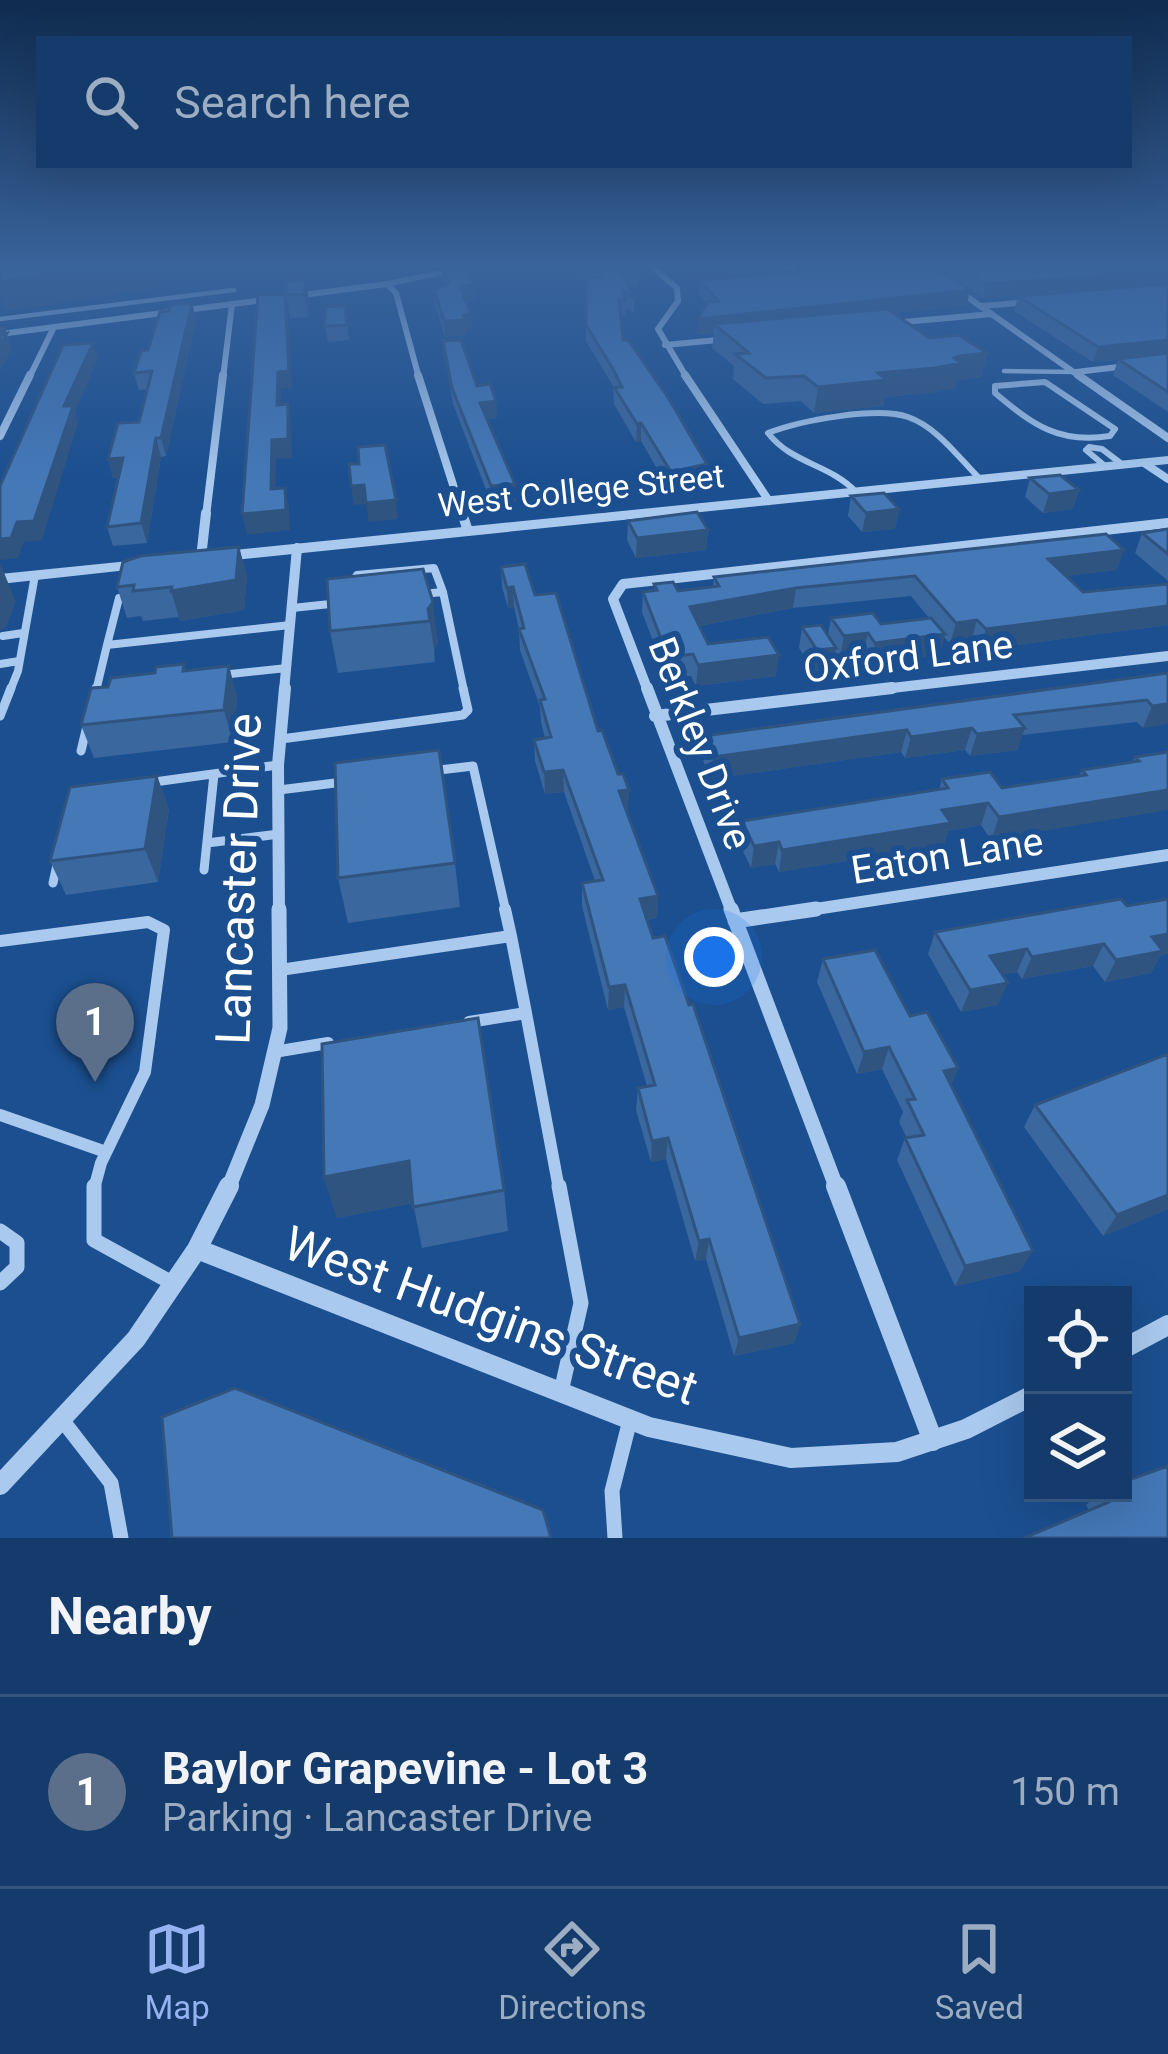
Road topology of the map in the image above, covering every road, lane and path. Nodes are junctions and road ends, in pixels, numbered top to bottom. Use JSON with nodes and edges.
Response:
{"nodes":[{"id":1,"x":49,"y":338,"type":"edge"},
{"id":2,"x":228,"y":338,"type":"edge"},
{"id":3,"x":408,"y":338,"type":"edge"},
{"id":4,"x":662,"y":338,"type":"edge"},
{"id":5,"x":735,"y":338,"type":"edge"},
{"id":6,"x":1026,"y":338,"type":"edge"},
{"id":7,"x":665,"y":345,"type":"junction"},
{"id":8,"x":1142,"y":364,"type":"edge"},
{"id":9,"x":1004,"y":371,"type":"dead end"},
{"id":10,"x":1075,"y":372,"type":"junction"},
{"id":11,"x":0,"y":436,"type":"edge"},
{"id":12,"x":1168,"y":438,"type":"edge"},
{"id":13,"x":1088,"y":443,"type":"junction"},
{"id":14,"x":1168,"y":460,"type":"edge"},
{"id":15,"x":1144,"y":463,"type":"junction"},
{"id":16,"x":1114,"y":466,"type":"junction"},
{"id":17,"x":980,"y":479,"type":"junction"},
{"id":18,"x":1168,"y":479,"type":"edge"},
{"id":19,"x":856,"y":492,"type":"junction"},
{"id":20,"x":769,"y":501,"type":"junction"},
{"id":21,"x":1168,"y":523,"type":"edge"},
{"id":22,"x":468,"y":531,"type":"junction"},
{"id":23,"x":297,"y":548,"type":"junction"},
{"id":24,"x":201,"y":558,"type":"junction"},
{"id":25,"x":35,"y":575,"type":"junction"},
{"id":26,"x":0,"y":579,"type":"edge"},
{"id":27,"x":443,"y":592,"type":"junction"},
{"id":28,"x":398,"y":597,"type":"edge"},
{"id":29,"x":118,"y":598,"type":"edge"},
{"id":30,"x":291,"y":616,"type":"junction"},
{"id":31,"x":23,"y":634,"type":"junction"},
{"id":32,"x":3,"y":635,"type":"dead end"},
{"id":33,"x":107,"y":645,"type":"junction"},
{"id":34,"x":1168,"y":656,"type":"edge"},
{"id":35,"x":19,"y":662,"type":"junction"},
{"id":36,"x":0,"y":664,"type":"edge"},
{"id":37,"x":287,"y":668,"type":"junction"},
{"id":38,"x":215,"y":676,"type":"edge"},
{"id":39,"x":120,"y":686,"type":"edge"},
{"id":40,"x":96,"y":689,"type":"junction"},
{"id":41,"x":4,"y":696,"type":"edge"},
{"id":42,"x":0,"y":716,"type":"edge"},
{"id":43,"x":655,"y":716,"type":"junction"},
{"id":44,"x":281,"y":739,"type":"junction"},
{"id":45,"x":81,"y":751,"type":"dead end"},
{"id":46,"x":278,"y":765,"type":"junction"},
{"id":47,"x":214,"y":774,"type":"junction"},
{"id":48,"x":409,"y":774,"type":"edge"},
{"id":49,"x":365,"y":779,"type":"edge"},
{"id":50,"x":143,"y":783,"type":"edge"},
{"id":51,"x":279,"y":790,"type":"junction"},
{"id":52,"x":279,"y":834,"type":"junction"},
{"id":53,"x":207,"y":843,"type":"junction"},
{"id":54,"x":1168,"y":855,"type":"edge"},
{"id":55,"x":58,"y":862,"type":"edge"},
{"id":56,"x":204,"y":870,"type":"dead end"},
{"id":57,"x":52,"y":883,"type":"dead end"},
{"id":58,"x":735,"y":921,"type":"junction"},
{"id":59,"x":511,"y":936,"type":"junction"},
{"id":60,"x":0,"y":940,"type":"edge"},
{"id":61,"x":280,"y":970,"type":"junction"},
{"id":62,"x":526,"y":1013,"type":"junction"},
{"id":63,"x":457,"y":1024,"type":"edge"},
{"id":64,"x":343,"y":1041,"type":"edge"},
{"id":65,"x":274,"y":1052,"type":"junction"},
{"id":66,"x":0,"y":1115,"type":"edge"},
{"id":67,"x":106,"y":1152,"type":"junction"},
{"id":68,"x":0,"y":1232,"type":"edge"},
{"id":69,"x":197,"y":1249,"type":"junction"},
{"id":70,"x":0,"y":1283,"type":"edge"},
{"id":71,"x":174,"y":1284,"type":"junction"},
{"id":72,"x":1168,"y":1325,"type":"edge"},
{"id":73,"x":1132,"y":1343,"type":"edge"},
{"id":74,"x":561,"y":1392,"type":"junction"},
{"id":75,"x":1024,"y":1399,"type":"edge"},
{"id":76,"x":63,"y":1420,"type":"junction"},
{"id":77,"x":631,"y":1420,"type":"junction"},
{"id":78,"x":933,"y":1441,"type":"junction"},
{"id":79,"x":0,"y":1485,"type":"edge"},
{"id":80,"x":121,"y":1538,"type":"edge"},
{"id":81,"x":613,"y":1538,"type":"edge"}],
"edges":[{"from":1,"to":11,"type":"street"},
{"from":2,"to":24,"type":"street"},
{"from":3,"to":22,"type":"street"},
{"from":4,"to":7,"type":"street"},
{"from":5,"to":7,"type":"street"},
{"from":6,"to":10,"type":"street"},
{"from":7,"to":20,"type":"street"},
{"from":8,"to":10,"type":"street"},
{"from":9,"to":10,"type":"lane"},
{"from":10,"to":12,"type":"street"},
{"from":13,"to":13,"type":"lane"},
{"from":13,"to":16,"type":"lane"},
{"from":13,"to":16,"type":"lane"},
{"from":14,"to":15,"type":"street","name":"West College Street"},
{"from":15,"to":16,"type":"street","name":"West College Street"},
{"from":15,"to":18,"type":"street"},
{"from":16,"to":17,"type":"street","name":"West College Street"},
{"from":17,"to":19,"type":"street","name":"West College Street"},
{"from":17,"to":19,"type":"lane"},
{"from":19,"to":20,"type":"street","name":"West College Street"},
{"from":20,"to":22,"type":"street","name":"West College Street"},
{"from":21,"to":43,"type":"street","name":"Berkley Drive"},
{"from":22,"to":23,"type":"street","name":"West College Street"},
{"from":23,"to":24,"type":"street","name":"West College Street"},
{"from":23,"to":30,"type":"street","name":"Lancaster Drive"},
{"from":24,"to":25,"type":"street","name":"West College Street"},
{"from":25,"to":26,"type":"street","name":"West College Street"},
{"from":25,"to":31,"type":"lane"},
{"from":27,"to":28,"type":"lane"},
{"from":27,"to":30,"type":"lane"},
{"from":27,"to":44,"type":"lane"},
{"from":29,"to":33,"type":"lane"},
{"from":30,"to":33,"type":"lane"},
{"from":30,"to":37,"type":"street","name":"Lancaster Drive"},
{"from":31,"to":32,"type":"lane"},
{"from":31,"to":35,"type":"lane"},
{"from":33,"to":40,"type":"lane"},
{"from":34,"to":43,"type":"street","name":"Oxford Lane"},
{"from":35,"to":36,"type":"lane"},
{"from":35,"to":41,"type":"lane"},
{"from":37,"to":38,"type":"lane"},
{"from":37,"to":44,"type":"street","name":"Lancaster Drive"},
{"from":39,"to":40,"type":"lane"},
{"from":40,"to":45,"type":"lane"},
{"from":41,"to":42,"type":"lane"},
{"from":43,"to":58,"type":"street","name":"Berkley Drive"},
{"from":44,"to":46,"type":"street","name":"Lancaster Drive"},
{"from":46,"to":47,"type":"lane"},
{"from":46,"to":51,"type":"street","name":"Lancaster Drive"},
{"from":47,"to":50,"type":"lane"},
{"from":47,"to":53,"type":"lane"},
{"from":48,"to":59,"type":"lane"},
{"from":49,"to":51,"type":"lane"},
{"from":51,"to":52,"type":"street","name":"Lancaster Drive"},
{"from":52,"to":53,"type":"lane"},
{"from":52,"to":61,"type":"street","name":"Lancaster Drive"},
{"from":53,"to":56,"type":"lane"},
{"from":54,"to":58,"type":"street","name":"Eaton Lane"},
{"from":55,"to":57,"type":"lane"},
{"from":58,"to":78,"type":"street","name":"Berkley Drive"},
{"from":59,"to":61,"type":"lane"},
{"from":59,"to":62,"type":"lane"},
{"from":60,"to":67,"type":"lane"},
{"from":61,"to":65,"type":"street","name":"Lancaster Drive"},
{"from":62,"to":63,"type":"lane"},
{"from":62,"to":74,"type":"lane"},
{"from":64,"to":65,"type":"lane"},
{"from":65,"to":69,"type":"street","name":"Lancaster Drive"},
{"from":66,"to":67,"type":"lane"},
{"from":67,"to":71,"type":"lane"},
{"from":68,"to":70,"type":"lane"},
{"from":69,"to":71,"type":"street","name":"Lancaster Drive"},
{"from":69,"to":74,"type":"street","name":"West Hudgins Street"},
{"from":71,"to":76,"type":"street","name":"Lancaster Drive"},
{"from":72,"to":73,"type":"street"},
{"from":74,"to":77,"type":"street","name":"West Hudgins Street"},
{"from":75,"to":78,"type":"street","name":"West Hudgins Street"},
{"from":76,"to":79,"type":"street","name":"Lancaster Drive"},
{"from":76,"to":80,"type":"lane"},
{"from":77,"to":78,"type":"street","name":"West Hudgins Street"},
{"from":77,"to":81,"type":"lane"}]}
